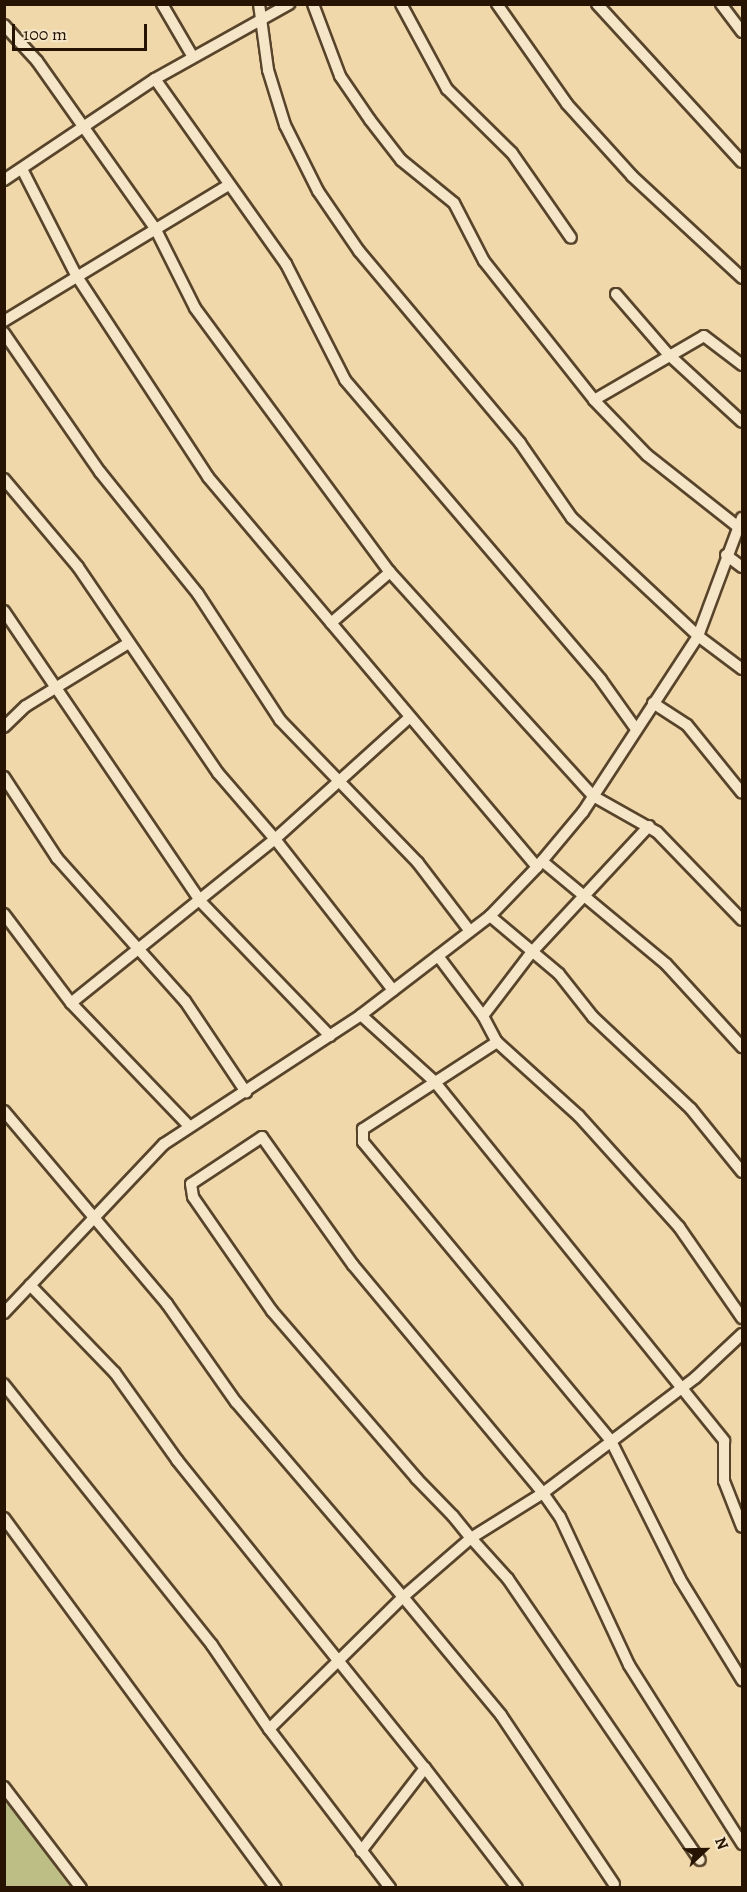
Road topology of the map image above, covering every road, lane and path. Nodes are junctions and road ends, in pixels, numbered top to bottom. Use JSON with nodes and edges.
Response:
{"nodes":[{"id":1,"x":162,"y":4,"type":"edge"},
{"id":2,"x":259,"y":4,"type":"edge"},
{"id":3,"x":289,"y":4,"type":"edge"},
{"id":4,"x":314,"y":4,"type":"edge"},
{"id":5,"x":401,"y":4,"type":"edge"},
{"id":6,"x":497,"y":4,"type":"edge"},
{"id":7,"x":597,"y":4,"type":"edge"},
{"id":8,"x":721,"y":4,"type":"edge"},
{"id":9,"x":260,"y":24,"type":"junction"},
{"id":10,"x":4,"y":25,"type":"edge"},
{"id":11,"x":742,"y":32,"type":"edge"},
{"id":12,"x":193,"y":57,"type":"junction"},
{"id":13,"x":156,"y":79,"type":"junction"},
{"id":14,"x":82,"y":129,"type":"junction"},
{"id":15,"x":742,"y":162,"type":"edge"},
{"id":16,"x":22,"y":169,"type":"junction"},
{"id":17,"x":4,"y":180,"type":"edge"},
{"id":18,"x":229,"y":185,"type":"junction"},
{"id":19,"x":155,"y":228,"type":"junction"},
{"id":20,"x":571,"y":238,"type":"dead end"},
{"id":21,"x":76,"y":275,"type":"junction"},
{"id":22,"x":742,"y":278,"type":"edge"},
{"id":23,"x":616,"y":294,"type":"dead end"},
{"id":24,"x":4,"y":321,"type":"edge"},
{"id":25,"x":4,"y":333,"type":"edge"},
{"id":26,"x":668,"y":354,"type":"junction"},
{"id":27,"x":742,"y":364,"type":"edge"},
{"id":28,"x":594,"y":400,"type":"junction"},
{"id":29,"x":742,"y":422,"type":"edge"},
{"id":30,"x":4,"y":479,"type":"edge"},
{"id":31,"x":740,"y":522,"type":"edge"},
{"id":32,"x":726,"y":555,"type":"junction"},
{"id":33,"x":742,"y":567,"type":"edge"},
{"id":34,"x":390,"y":572,"type":"junction"},
{"id":35,"x":4,"y":611,"type":"edge"},
{"id":36,"x":331,"y":623,"type":"junction"},
{"id":37,"x":698,"y":636,"type":"junction"},
{"id":38,"x":128,"y":644,"type":"junction"},
{"id":39,"x":742,"y":669,"type":"edge"},
{"id":40,"x":55,"y":688,"type":"junction"},
{"id":41,"x":654,"y":703,"type":"junction"},
{"id":42,"x":409,"y":718,"type":"junction"},
{"id":43,"x":4,"y":727,"type":"edge"},
{"id":44,"x":636,"y":729,"type":"junction"},
{"id":45,"x":4,"y":777,"type":"edge"},
{"id":46,"x":339,"y":780,"type":"junction"},
{"id":47,"x":742,"y":793,"type":"edge"},
{"id":48,"x":593,"y":796,"type":"junction"},
{"id":49,"x":649,"y":826,"type":"junction"},
{"id":50,"x":275,"y":839,"type":"junction"},
{"id":51,"x":540,"y":864,"type":"junction"},
{"id":52,"x":584,"y":898,"type":"junction"},
{"id":53,"x":201,"y":902,"type":"junction"},
{"id":54,"x":4,"y":914,"type":"edge"},
{"id":55,"x":490,"y":916,"type":"junction"},
{"id":56,"x":742,"y":920,"type":"edge"},
{"id":57,"x":470,"y":930,"type":"junction"},
{"id":58,"x":139,"y":953,"type":"junction"},
{"id":59,"x":531,"y":953,"type":"junction"},
{"id":60,"x":438,"y":956,"type":"junction"},
{"id":61,"x":393,"y":990,"type":"junction"},
{"id":62,"x":71,"y":1003,"type":"junction"},
{"id":63,"x":361,"y":1015,"type":"junction"},
{"id":64,"x":483,"y":1016,"type":"junction"},
{"id":65,"x":330,"y":1036,"type":"junction"},
{"id":66,"x":497,"y":1042,"type":"junction"},
{"id":67,"x":742,"y":1047,"type":"edge"},
{"id":68,"x":434,"y":1081,"type":"junction"},
{"id":69,"x":246,"y":1092,"type":"junction"},
{"id":70,"x":4,"y":1112,"type":"edge"},
{"id":71,"x":189,"y":1126,"type":"junction"},
{"id":72,"x":742,"y":1173,"type":"edge"},
{"id":73,"x":94,"y":1219,"type":"junction"},
{"id":74,"x":30,"y":1285,"type":"junction"},
{"id":75,"x":4,"y":1313,"type":"edge"},
{"id":76,"x":742,"y":1318,"type":"edge"},
{"id":77,"x":742,"y":1334,"type":"edge"},
{"id":78,"x":4,"y":1384,"type":"edge"},
{"id":79,"x":679,"y":1389,"type":"junction"},
{"id":80,"x":611,"y":1441,"type":"junction"},
{"id":81,"x":543,"y":1492,"type":"junction"},
{"id":82,"x":4,"y":1518,"type":"edge"},
{"id":83,"x":742,"y":1527,"type":"edge"},
{"id":84,"x":471,"y":1538,"type":"junction"},
{"id":85,"x":403,"y":1597,"type":"junction"},
{"id":86,"x":340,"y":1657,"type":"junction"},
{"id":87,"x":742,"y":1680,"type":"edge"},
{"id":88,"x":270,"y":1729,"type":"junction"},
{"id":89,"x":425,"y":1768,"type":"junction"},
{"id":90,"x":4,"y":1787,"type":"edge"},
{"id":91,"x":742,"y":1844,"type":"edge"},
{"id":92,"x":361,"y":1851,"type":"junction"},
{"id":93,"x":700,"y":1860,"type":"dead end"},
{"id":94,"x":614,"y":1884,"type":"dead end"},
{"id":95,"x":81,"y":1887,"type":"edge"},
{"id":96,"x":276,"y":1887,"type":"edge"},
{"id":97,"x":390,"y":1887,"type":"edge"},
{"id":98,"x":517,"y":1887,"type":"edge"}],
"edges":[{"from":1,"to":12,"type":"street"},
{"from":2,"to":9,"type":"street"},
{"from":3,"to":9,"type":"street"},
{"from":4,"to":28,"type":"street"},
{"from":5,"to":20,"type":"street"},
{"from":6,"to":22,"type":"street"},
{"from":7,"to":15,"type":"street"},
{"from":8,"to":11,"type":"street"},
{"from":9,"to":12,"type":"street"},
{"from":9,"to":37,"type":"street"},
{"from":10,"to":14,"type":"street"},
{"from":12,"to":13,"type":"street"},
{"from":13,"to":14,"type":"street"},
{"from":13,"to":18,"type":"street"},
{"from":14,"to":16,"type":"street"},
{"from":14,"to":19,"type":"street"},
{"from":16,"to":17,"type":"street"},
{"from":16,"to":21,"type":"street"},
{"from":18,"to":19,"type":"street"},
{"from":18,"to":44,"type":"street"},
{"from":19,"to":21,"type":"street"},
{"from":19,"to":34,"type":"street"},
{"from":21,"to":24,"type":"street"},
{"from":21,"to":36,"type":"street"},
{"from":23,"to":26,"type":"street"},
{"from":25,"to":46,"type":"street"},
{"from":26,"to":27,"type":"street"},
{"from":26,"to":28,"type":"street"},
{"from":26,"to":29,"type":"street"},
{"from":28,"to":31,"type":"street"},
{"from":30,"to":38,"type":"street"},
{"from":31,"to":32,"type":"street"},
{"from":32,"to":33,"type":"street"},
{"from":32,"to":37,"type":"street"},
{"from":34,"to":36,"type":"street"},
{"from":34,"to":48,"type":"street"},
{"from":35,"to":40,"type":"street"},
{"from":36,"to":42,"type":"street"},
{"from":37,"to":39,"type":"street"},
{"from":37,"to":41,"type":"street"},
{"from":38,"to":40,"type":"street"},
{"from":38,"to":50,"type":"street"},
{"from":40,"to":43,"type":"street"},
{"from":40,"to":53,"type":"street"},
{"from":41,"to":44,"type":"street"},
{"from":41,"to":47,"type":"street"},
{"from":42,"to":46,"type":"street"},
{"from":42,"to":51,"type":"street"},
{"from":44,"to":48,"type":"street"},
{"from":45,"to":58,"type":"street"},
{"from":46,"to":50,"type":"street"},
{"from":46,"to":57,"type":"street"},
{"from":48,"to":49,"type":"street"},
{"from":48,"to":51,"type":"street"},
{"from":49,"to":52,"type":"street"},
{"from":49,"to":56,"type":"street"},
{"from":50,"to":53,"type":"street"},
{"from":50,"to":61,"type":"street"},
{"from":51,"to":52,"type":"street"},
{"from":51,"to":55,"type":"street"},
{"from":52,"to":59,"type":"street"},
{"from":52,"to":67,"type":"street"},
{"from":53,"to":58,"type":"street"},
{"from":53,"to":65,"type":"street"},
{"from":54,"to":62,"type":"street"},
{"from":55,"to":57,"type":"street"},
{"from":55,"to":59,"type":"street"},
{"from":57,"to":60,"type":"street"},
{"from":58,"to":62,"type":"street"},
{"from":58,"to":69,"type":"street"},
{"from":59,"to":64,"type":"street"},
{"from":59,"to":72,"type":"street"},
{"from":60,"to":61,"type":"street"},
{"from":60,"to":64,"type":"street"},
{"from":61,"to":63,"type":"street"},
{"from":62,"to":71,"type":"street"},
{"from":63,"to":65,"type":"street"},
{"from":63,"to":68,"type":"street"},
{"from":64,"to":66,"type":"street"},
{"from":65,"to":69,"type":"street"},
{"from":66,"to":68,"type":"street"},
{"from":66,"to":76,"type":"street"},
{"from":68,"to":79,"type":"street"},
{"from":68,"to":80,"type":"street"},
{"from":69,"to":71,"type":"street"},
{"from":70,"to":73,"type":"street"},
{"from":71,"to":73,"type":"street"},
{"from":73,"to":74,"type":"street"},
{"from":73,"to":85,"type":"street"},
{"from":74,"to":75,"type":"street"},
{"from":74,"to":86,"type":"street"},
{"from":77,"to":79,"type":"street"},
{"from":78,"to":88,"type":"street"},
{"from":79,"to":80,"type":"street"},
{"from":79,"to":83,"type":"street"},
{"from":80,"to":81,"type":"street"},
{"from":80,"to":87,"type":"street"},
{"from":81,"to":84,"type":"street"},
{"from":81,"to":84,"type":"street"},
{"from":81,"to":91,"type":"street"},
{"from":82,"to":96,"type":"street"},
{"from":84,"to":85,"type":"street"},
{"from":84,"to":93,"type":"street"},
{"from":85,"to":86,"type":"street"},
{"from":85,"to":94,"type":"street"},
{"from":86,"to":88,"type":"street"},
{"from":86,"to":89,"type":"street"},
{"from":88,"to":92,"type":"street"},
{"from":89,"to":92,"type":"street"},
{"from":89,"to":98,"type":"street"},
{"from":90,"to":95,"type":"street"},
{"from":92,"to":97,"type":"street"}]}
